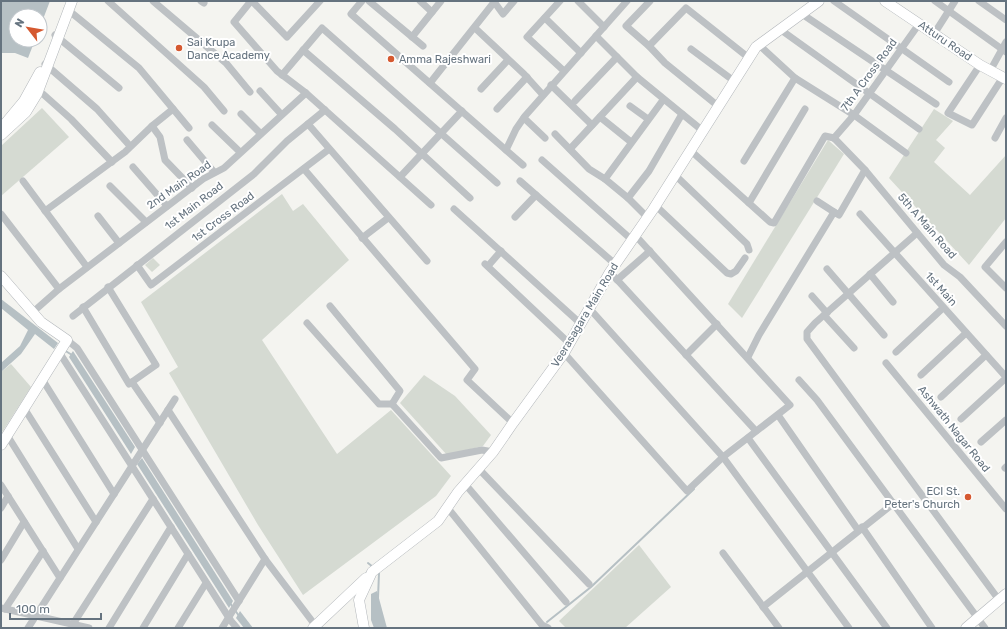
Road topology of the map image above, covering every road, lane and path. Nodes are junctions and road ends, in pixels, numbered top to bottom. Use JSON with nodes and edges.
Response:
{"nodes":[{"id":1,"x":108,"y":1,"type":"edge"},
{"id":2,"x":153,"y":1,"type":"edge"},
{"id":3,"x":251,"y":1,"type":"edge"},
{"id":4,"x":320,"y":1,"type":"edge"},
{"id":5,"x":362,"y":1,"type":"edge"},
{"id":6,"x":369,"y":1,"type":"edge"},
{"id":7,"x":420,"y":1,"type":"edge"},
{"id":8,"x":441,"y":1,"type":"edge"},
{"id":9,"x":514,"y":1,"type":"edge"},
{"id":10,"x":560,"y":1,"type":"edge"},
{"id":11,"x":578,"y":1,"type":"edge"},
{"id":12,"x":650,"y":1,"type":"edge"},
{"id":13,"x":819,"y":1,"type":"edge"},
{"id":14,"x":834,"y":1,"type":"edge"},
{"id":15,"x":885,"y":1,"type":"edge"},
{"id":16,"x":935,"y":1,"type":"edge"},
{"id":17,"x":955,"y":1,"type":"edge"},
{"id":18,"x":979,"y":1,"type":"edge"},
{"id":19,"x":495,"y":2,"type":"edge"},
{"id":20,"x":622,"y":3,"type":"edge"},
{"id":21,"x":68,"y":5,"type":"edge"},
{"id":22,"x":949,"y":11,"type":"junction"},
{"id":23,"x":432,"y":12,"type":"junction"},
{"id":24,"x":802,"y":14,"type":"junction"},
{"id":25,"x":545,"y":18,"type":"junction"},
{"id":26,"x":1006,"y":20,"type":"edge"},
{"id":27,"x":919,"y":24,"type":"junction"},
{"id":28,"x":604,"y":27,"type":"junction"},
{"id":29,"x":475,"y":28,"type":"junction"},
{"id":30,"x":781,"y":30,"type":"junction"},
{"id":31,"x":934,"y":34,"type":"junction"},
{"id":32,"x":596,"y":36,"type":"junction"},
{"id":33,"x":57,"y":37,"type":"junction"},
{"id":34,"x":412,"y":37,"type":"junction"},
{"id":35,"x":1006,"y":42,"type":"edge"},
{"id":36,"x":759,"y":45,"type":"junction"},
{"id":37,"x":423,"y":46,"type":"dead end"},
{"id":38,"x":649,"y":46,"type":"junction"},
{"id":39,"x":691,"y":49,"type":"dead end"},
{"id":40,"x":303,"y":50,"type":"junction"},
{"id":41,"x":902,"y":50,"type":"junction"},
{"id":42,"x":1004,"y":50,"type":"edge"},
{"id":43,"x":581,"y":53,"type":"junction"},
{"id":44,"x":617,"y":57,"type":"junction"},
{"id":45,"x":749,"y":58,"type":"junction"},
{"id":46,"x":508,"y":60,"type":"junction"},
{"id":47,"x":46,"y":65,"type":"junction"},
{"id":48,"x":980,"y":65,"type":"junction"},
{"id":49,"x":564,"y":71,"type":"junction"},
{"id":50,"x":990,"y":71,"type":"junction"},
{"id":51,"x":885,"y":72,"type":"junction"},
{"id":52,"x":282,"y":75,"type":"junction"},
{"id":53,"x":527,"y":77,"type":"junction"},
{"id":54,"x":637,"y":77,"type":"junction"},
{"id":55,"x":795,"y":78,"type":"junction"},
{"id":56,"x":1004,"y":78,"type":"edge"},
{"id":57,"x":734,"y":81,"type":"junction"},
{"id":58,"x":949,"y":82,"type":"dead end"},
{"id":59,"x":430,"y":83,"type":"junction"},
{"id":60,"x":551,"y":85,"type":"junction"},
{"id":61,"x":119,"y":88,"type":"dead end"},
{"id":62,"x":481,"y":89,"type":"dead end"},
{"id":63,"x":260,"y":91,"type":"dead end"},
{"id":64,"x":250,"y":92,"type":"dead end"},
{"id":65,"x":306,"y":93,"type":"junction"},
{"id":66,"x":870,"y":93,"type":"junction"},
{"id":67,"x":37,"y":94,"type":"junction"},
{"id":68,"x":543,"y":95,"type":"junction"},
{"id":69,"x":663,"y":100,"type":"junction"},
{"id":70,"x":575,"y":101,"type":"dead end"},
{"id":71,"x":936,"y":104,"type":"dead end"},
{"id":72,"x":630,"y":106,"type":"dead end"},
{"id":73,"x":718,"y":106,"type":"junction"},
{"id":74,"x":173,"y":109,"type":"junction"},
{"id":75,"x":497,"y":109,"type":"dead end"},
{"id":76,"x":805,"y":109,"type":"dead end"},
{"id":77,"x":325,"y":110,"type":"junction"},
{"id":78,"x":224,"y":111,"type":"dead end"},
{"id":79,"x":462,"y":111,"type":"junction"},
{"id":80,"x":241,"y":114,"type":"dead end"},
{"id":81,"x":281,"y":114,"type":"junction"},
{"id":82,"x":682,"y":114,"type":"junction"},
{"id":83,"x":854,"y":115,"type":"junction"},
{"id":84,"x":600,"y":117,"type":"junction"},
{"id":85,"x":524,"y":118,"type":"junction"},
{"id":86,"x":1006,"y":118,"type":"edge"},
{"id":87,"x":648,"y":119,"type":"junction"},
{"id":88,"x":308,"y":124,"type":"junction"},
{"id":89,"x":212,"y":125,"type":"dead end"},
{"id":90,"x":592,"y":125,"type":"junction"},
{"id":91,"x":152,"y":126,"type":"junction"},
{"id":92,"x":1,"y":127,"type":"edge"},
{"id":93,"x":189,"y":128,"type":"dead end"},
{"id":94,"x":919,"y":129,"type":"dead end"},
{"id":95,"x":703,"y":131,"type":"junction"},
{"id":96,"x":260,"y":133,"type":"junction"},
{"id":97,"x":440,"y":133,"type":"junction"},
{"id":98,"x":555,"y":134,"type":"dead end"},
{"id":99,"x":1,"y":135,"type":"edge"},
{"id":100,"x":545,"y":138,"type":"dead end"},
{"id":101,"x":834,"y":138,"type":"junction"},
{"id":102,"x":995,"y":138,"type":"dead end"},
{"id":103,"x":187,"y":140,"type":"dead end"},
{"id":104,"x":631,"y":142,"type":"junction"},
{"id":105,"x":130,"y":146,"type":"junction"},
{"id":106,"x":570,"y":149,"type":"junction"},
{"id":107,"x":328,"y":150,"type":"junction"},
{"id":108,"x":506,"y":150,"type":"junction"},
{"id":109,"x":690,"y":150,"type":"junction"},
{"id":110,"x":240,"y":152,"type":"junction"},
{"id":111,"x":906,"y":153,"type":"dead end"},
{"id":112,"x":422,"y":154,"type":"junction"},
{"id":113,"x":542,"y":160,"type":"dead end"},
{"id":114,"x":744,"y":161,"type":"dead end"},
{"id":115,"x":112,"y":162,"type":"junction"},
{"id":116,"x":523,"y":165,"type":"dead end"},
{"id":117,"x":133,"y":167,"type":"dead end"},
{"id":118,"x":304,"y":169,"type":"junction"},
{"id":119,"x":866,"y":170,"type":"junction"},
{"id":120,"x":214,"y":172,"type":"junction"},
{"id":121,"x":675,"y":175,"type":"junction"},
{"id":122,"x":400,"y":177,"type":"junction"},
{"id":123,"x":606,"y":179,"type":"junction"},
{"id":124,"x":23,"y":181,"type":"dead end"},
{"id":125,"x":520,"y":181,"type":"dead end"},
{"id":126,"x":497,"y":183,"type":"dead end"},
{"id":127,"x":110,"y":186,"type":"dead end"},
{"id":128,"x":192,"y":188,"type":"junction"},
{"id":129,"x":536,"y":195,"type":"junction"},
{"id":130,"x":470,"y":198,"type":"dead end"},
{"id":131,"x":628,"y":198,"type":"junction"},
{"id":132,"x":817,"y":201,"type":"dead end"},
{"id":133,"x":749,"y":203,"type":"junction"},
{"id":134,"x":431,"y":205,"type":"dead end"},
{"id":135,"x":656,"y":205,"type":"junction"},
{"id":136,"x":166,"y":206,"type":"junction"},
{"id":137,"x":454,"y":208,"type":"dead end"},
{"id":138,"x":45,"y":210,"type":"junction"},
{"id":139,"x":834,"y":212,"type":"junction"},
{"id":140,"x":1,"y":214,"type":"edge"},
{"id":141,"x":860,"y":214,"type":"dead end"},
{"id":142,"x":98,"y":216,"type":"dead end"},
{"id":143,"x":515,"y":217,"type":"dead end"},
{"id":144,"x":647,"y":217,"type":"junction"},
{"id":145,"x":388,"y":218,"type":"junction"},
{"id":146,"x":146,"y":222,"type":"junction"},
{"id":147,"x":917,"y":233,"type":"junction"},
{"id":148,"x":634,"y":237,"type":"junction"},
{"id":149,"x":362,"y":238,"type":"junction"},
{"id":150,"x":1006,"y":242,"type":"edge"},
{"id":151,"x":119,"y":243,"type":"junction"},
{"id":152,"x":749,"y":250,"type":"dead end"},
{"id":153,"x":501,"y":251,"type":"junction"},
{"id":154,"x":650,"y":251,"type":"junction"},
{"id":155,"x":894,"y":253,"type":"junction"},
{"id":156,"x":745,"y":258,"type":"dead end"},
{"id":157,"x":427,"y":261,"type":"dead end"},
{"id":158,"x":136,"y":265,"type":"junction"},
{"id":159,"x":87,"y":267,"type":"junction"},
{"id":160,"x":612,"y":268,"type":"junction"},
{"id":161,"x":827,"y":269,"type":"dead end"},
{"id":162,"x":870,"y":274,"type":"junction"},
{"id":163,"x":1,"y":276,"type":"edge"},
{"id":164,"x":617,"y":280,"type":"junction"},
{"id":165,"x":108,"y":287,"type":"junction"},
{"id":166,"x":1006,"y":287,"type":"edge"},
{"id":167,"x":59,"y":289,"type":"junction"},
{"id":168,"x":848,"y":293,"type":"junction"},
{"id":169,"x":812,"y":296,"type":"dead end"},
{"id":170,"x":893,"y":302,"type":"dead end"},
{"id":171,"x":330,"y":306,"type":"dead end"},
{"id":172,"x":83,"y":307,"type":"junction"},
{"id":173,"x":589,"y":308,"type":"junction"},
{"id":174,"x":943,"y":308,"type":"junction"},
{"id":175,"x":33,"y":312,"type":"junction"},
{"id":176,"x":825,"y":314,"type":"junction"},
{"id":177,"x":73,"y":316,"type":"dead end"},
{"id":178,"x":306,"y":323,"type":"dead end"},
{"id":179,"x":581,"y":324,"type":"junction"},
{"id":180,"x":717,"y":324,"type":"junction"},
{"id":181,"x":1006,"y":326,"type":"edge"},
{"id":182,"x":966,"y":333,"type":"junction"},
{"id":183,"x":884,"y":335,"type":"dead end"},
{"id":184,"x":67,"y":340,"type":"junction"},
{"id":185,"x":570,"y":344,"type":"junction"},
{"id":186,"x":854,"y":348,"type":"dead end"},
{"id":187,"x":59,"y":352,"type":"junction"},
{"id":188,"x":896,"y":352,"type":"dead end"},
{"id":189,"x":564,"y":353,"type":"junction"},
{"id":190,"x":686,"y":355,"type":"junction"},
{"id":191,"x":986,"y":355,"type":"junction"},
{"id":192,"x":748,"y":357,"type":"junction"},
{"id":193,"x":886,"y":363,"type":"dead end"},
{"id":194,"x":921,"y":375,"type":"dead end"},
{"id":195,"x":1006,"y":378,"type":"edge"},
{"id":196,"x":42,"y":379,"type":"junction"},
{"id":197,"x":799,"y":380,"type":"dead end"},
{"id":198,"x":132,"y":382,"type":"junction"},
{"id":199,"x":941,"y":397,"type":"dead end"},
{"id":200,"x":175,"y":399,"type":"dead end"},
{"id":201,"x":392,"y":404,"type":"junction"},
{"id":202,"x":24,"y":408,"type":"junction"},
{"id":203,"x":168,"y":410,"type":"junction"},
{"id":204,"x":778,"y":415,"type":"junction"},
{"id":205,"x":961,"y":419,"type":"dead end"},
{"id":206,"x":1006,"y":420,"type":"edge"},
{"id":207,"x":160,"y":423,"type":"junction"},
{"id":208,"x":514,"y":423,"type":"junction"},
{"id":209,"x":756,"y":431,"type":"junction"},
{"id":210,"x":7,"y":435,"type":"junction"},
{"id":211,"x":748,"y":438,"type":"junction"},
{"id":212,"x":981,"y":442,"type":"dead end"},
{"id":213,"x":1,"y":445,"type":"edge"},
{"id":214,"x":141,"y":451,"type":"junction"},
{"id":215,"x":493,"y":452,"type":"junction"},
{"id":216,"x":723,"y":456,"type":"junction"},
{"id":217,"x":134,"y":463,"type":"junction"},
{"id":218,"x":478,"y":468,"type":"junction"},
{"id":219,"x":465,"y":484,"type":"junction"},
{"id":220,"x":1,"y":485,"type":"edge"},
{"id":221,"x":114,"y":494,"type":"junction"},
{"id":222,"x":8,"y":496,"type":"junction"},
{"id":223,"x":153,"y":499,"type":"junction"},
{"id":224,"x":894,"y":503,"type":"junction"},
{"id":225,"x":447,"y":507,"type":"junction"},
{"id":226,"x":1,"y":508,"type":"edge"},
{"id":227,"x":1006,"y":509,"type":"edge"},
{"id":228,"x":24,"y":522,"type":"junction"},
{"id":229,"x":96,"y":522,"type":"junction"},
{"id":230,"x":171,"y":527,"type":"junction"},
{"id":231,"x":860,"y":528,"type":"junction"},
{"id":232,"x":78,"y":549,"type":"junction"},
{"id":233,"x":43,"y":551,"type":"junction"},
{"id":234,"x":831,"y":552,"type":"junction"},
{"id":235,"x":723,"y":553,"type":"dead end"},
{"id":236,"x":188,"y":554,"type":"junction"},
{"id":237,"x":265,"y":559,"type":"junction"},
{"id":238,"x":1,"y":560,"type":"edge"},
{"id":239,"x":806,"y":571,"type":"junction"},
{"id":240,"x":372,"y":572,"type":"junction"},
{"id":241,"x":60,"y":578,"type":"junction"},
{"id":242,"x":206,"y":583,"type":"junction"},
{"id":243,"x":589,"y":584,"type":"dead end"},
{"id":244,"x":1003,"y":597,"type":"edge"},
{"id":245,"x":566,"y":602,"type":"dead end"},
{"id":246,"x":238,"y":603,"type":"junction"},
{"id":247,"x":763,"y":607,"type":"junction"},
{"id":248,"x":3,"y":609,"type":"edge"},
{"id":249,"x":230,"y":615,"type":"junction"},
{"id":250,"x":35,"y":616,"type":"junction"},
{"id":251,"x":978,"y":618,"type":"junction"},
{"id":252,"x":73,"y":624,"type":"junction"},
{"id":253,"x":314,"y":627,"type":"edge"},
{"id":254,"x":28,"y":628,"type":"edge"},
{"id":255,"x":89,"y":628,"type":"edge"},
{"id":256,"x":109,"y":628,"type":"edge"},
{"id":257,"x":143,"y":628,"type":"edge"},
{"id":258,"x":178,"y":628,"type":"edge"},
{"id":259,"x":222,"y":628,"type":"edge"},
{"id":260,"x":237,"y":628,"type":"edge"},
{"id":261,"x":364,"y":628,"type":"edge"},
{"id":262,"x":548,"y":628,"type":"edge"},
{"id":263,"x":779,"y":628,"type":"edge"},
{"id":264,"x":849,"y":628,"type":"edge"},
{"id":265,"x":887,"y":628,"type":"edge"},
{"id":266,"x":932,"y":628,"type":"edge"},
{"id":267,"x":966,"y":628,"type":"edge"},
{"id":268,"x":985,"y":628,"type":"edge"}],
"edges":[{"from":1,"to":78,"type":"street"},
{"from":2,"to":64,"type":"street"},
{"from":3,"to":4,"type":"street"},
{"from":3,"to":52,"type":"street"},
{"from":5,"to":59,"type":"street"},
{"from":6,"to":34,"type":"street"},
{"from":7,"to":23,"type":"street"},
{"from":8,"to":23,"type":"street"},
{"from":9,"to":19,"type":"street"},
{"from":10,"to":25,"type":"street"},
{"from":11,"to":28,"type":"street"},
{"from":12,"to":38,"type":"street"},
{"from":13,"to":24,"type":"street","name":"Veerasagara Main Road"},
{"from":14,"to":41,"type":"street"},
{"from":15,"to":27,"type":"street","name":"Atturu Road"},
{"from":16,"to":22,"type":"street"},
{"from":17,"to":22,"type":"street"},
{"from":18,"to":26,"type":"street"},
{"from":19,"to":29,"type":"street"},
{"from":20,"to":28,"type":"street"},
{"from":21,"to":33,"type":"street"},
{"from":21,"to":74,"type":"street"},
{"from":22,"to":31,"type":"street"},
{"from":22,"to":42,"type":"street"},
{"from":23,"to":34,"type":"street"},
{"from":24,"to":30,"type":"street","name":"Veerasagara Main Road"},
{"from":24,"to":51,"type":"street"},
{"from":25,"to":43,"type":"street"},
{"from":25,"to":49,"type":"street"},
{"from":27,"to":31,"type":"street","name":"Atturu Road"},
{"from":27,"to":41,"type":"street","name":"7th A Cross Road"},
{"from":28,"to":32,"type":"street"},
{"from":29,"to":46,"type":"street"},
{"from":29,"to":59,"type":"street"},
{"from":30,"to":36,"type":"street","name":"Veerasagara Main Road"},
{"from":30,"to":66,"type":"street"},
{"from":31,"to":48,"type":"street","name":"Atturu Road"},
{"from":32,"to":43,"type":"street"},
{"from":32,"to":44,"type":"street"},
{"from":33,"to":47,"type":"street"},
{"from":33,"to":61,"type":"street"},
{"from":34,"to":37,"type":"street"},
{"from":35,"to":42,"type":"street"},
{"from":36,"to":45,"type":"street","name":"Veerasagara Main Road"},
{"from":36,"to":55,"type":"street"},
{"from":38,"to":45,"type":"street"},
{"from":38,"to":73,"type":"street"},
{"from":39,"to":57,"type":"street"},
{"from":40,"to":52,"type":"street"},
{"from":40,"to":97,"type":"street"},
{"from":40,"to":112,"type":"street"},
{"from":41,"to":51,"type":"street","name":"7th A Cross Road"},
{"from":41,"to":58,"type":"street"},
{"from":42,"to":50,"type":"street"},
{"from":43,"to":49,"type":"street"},
{"from":44,"to":54,"type":"street"},
{"from":44,"to":70,"type":"street"},
{"from":45,"to":57,"type":"street","name":"Veerasagara Main Road"},
{"from":46,"to":53,"type":"street"},
{"from":46,"to":62,"type":"street"},
{"from":47,"to":67,"type":"street"},
{"from":47,"to":92,"type":"street"},
{"from":47,"to":105,"type":"street"},
{"from":48,"to":50,"type":"street","name":"Atturu Road"},
{"from":48,"to":56,"type":"street"},
{"from":49,"to":60,"type":"street"},
{"from":50,"to":56,"type":"street","name":"Atturu Road"},
{"from":51,"to":66,"type":"street","name":"7th A Cross Road"},
{"from":51,"to":71,"type":"street"},
{"from":52,"to":65,"type":"street"},
{"from":53,"to":68,"type":"street"},
{"from":53,"to":75,"type":"street"},
{"from":54,"to":69,"type":"street"},
{"from":54,"to":84,"type":"street"},
{"from":55,"to":83,"type":"street"},
{"from":55,"to":114,"type":"street"},
{"from":57,"to":73,"type":"street","name":"Veerasagara Main Road"},
{"from":59,"to":79,"type":"street"},
{"from":60,"to":68,"type":"street"},
{"from":60,"to":90,"type":"street"},
{"from":63,"to":81,"type":"street"},
{"from":65,"to":77,"type":"street"},
{"from":65,"to":81,"type":"street","name":"2nd Main Road"},
{"from":66,"to":83,"type":"street","name":"7th A Cross Road"},
{"from":66,"to":94,"type":"street"},
{"from":67,"to":99,"type":"street"},
{"from":67,"to":115,"type":"street"},
{"from":68,"to":85,"type":"street"},
{"from":69,"to":82,"type":"street"},
{"from":69,"to":87,"type":"street"},
{"from":72,"to":87,"type":"street"},
{"from":73,"to":95,"type":"street","name":"Veerasagara Main Road"},
{"from":74,"to":91,"type":"street"},
{"from":74,"to":93,"type":"street"},
{"from":76,"to":133,"type":"street"},
{"from":77,"to":88,"type":"street","name":"1st Main Road"},
{"from":77,"to":122,"type":"street"},
{"from":79,"to":97,"type":"street"},
{"from":79,"to":108,"type":"street"},
{"from":80,"to":96,"type":"street"},
{"from":81,"to":96,"type":"street","name":"2nd Main Road"},
{"from":82,"to":95,"type":"street"},
{"from":82,"to":131,"type":"street"},
{"from":83,"to":101,"type":"street","name":"7th A Cross Road"},
{"from":83,"to":111,"type":"street"},
{"from":84,"to":90,"type":"street"},
{"from":84,"to":104,"type":"street"},
{"from":85,"to":100,"type":"street"},
{"from":85,"to":108,"type":"street"},
{"from":86,"to":102,"type":"street"},
{"from":87,"to":104,"type":"street"},
{"from":88,"to":107,"type":"street"},
{"from":88,"to":158,"type":"street","name":"1st Main Road"},
{"from":89,"to":110,"type":"street"},
{"from":90,"to":106,"type":"street"},
{"from":91,"to":105,"type":"street"},
{"from":91,"to":128,"type":"street"},
{"from":95,"to":109,"type":"street","name":"Veerasagara Main Road"},
{"from":96,"to":110,"type":"street","name":"2nd Main Road"},
{"from":97,"to":112,"type":"street"},
{"from":97,"to":126,"type":"street"},
{"from":98,"to":106,"type":"street"},
{"from":101,"to":119,"type":"street","name":"5th A Main Road"},
{"from":101,"to":133,"type":"street"},
{"from":103,"to":120,"type":"street"},
{"from":104,"to":123,"type":"street"},
{"from":105,"to":115,"type":"street"},
{"from":106,"to":123,"type":"street"},
{"from":107,"to":118,"type":"street","name":"1st Cross Road"},
{"from":107,"to":145,"type":"street"},
{"from":108,"to":116,"type":"street"},
{"from":109,"to":121,"type":"street","name":"Veerasagara Main Road"},
{"from":109,"to":133,"type":"street"},
{"from":110,"to":120,"type":"street","name":"2nd Main Road"},
{"from":112,"to":122,"type":"street"},
{"from":112,"to":130,"type":"street"},
{"from":113,"to":148,"type":"street"},
{"from":115,"to":138,"type":"street"},
{"from":117,"to":136,"type":"street"},
{"from":118,"to":149,"type":"street"},
{"from":118,"to":158,"type":"street","name":"1st Cross Road"},
{"from":119,"to":139,"type":"street"},
{"from":119,"to":147,"type":"street","name":"5th A Main Road"},
{"from":120,"to":128,"type":"street","name":"2nd Main Road"},
{"from":121,"to":135,"type":"street","name":"Veerasagara Main Road"},
{"from":121,"to":152,"type":"street"},
{"from":122,"to":134,"type":"street"},
{"from":123,"to":131,"type":"street"},
{"from":124,"to":138,"type":"street"},
{"from":125,"to":129,"type":"street"},
{"from":127,"to":146,"type":"street"},
{"from":128,"to":136,"type":"street","name":"2nd Main Road"},
{"from":129,"to":143,"type":"street"},
{"from":129,"to":160,"type":"street"},
{"from":131,"to":144,"type":"street"},
{"from":132,"to":139,"type":"street"},
{"from":135,"to":144,"type":"street","name":"Veerasagara Main Road"},
{"from":135,"to":156,"type":"street"},
{"from":136,"to":146,"type":"street","name":"2nd Main Road"},
{"from":137,"to":153,"type":"street"},
{"from":138,"to":159,"type":"street"},
{"from":139,"to":192,"type":"street"},
{"from":140,"to":167,"type":"street"},
{"from":141,"to":155,"type":"street","name":"1st Main"},
{"from":142,"to":151,"type":"street"},
{"from":144,"to":148,"type":"street","name":"Veerasagara Main Road"},
{"from":145,"to":149,"type":"street"},
{"from":145,"to":157,"type":"street"},
{"from":146,"to":151,"type":"street","name":"2nd Main Road"},
{"from":147,"to":155,"type":"street"},
{"from":147,"to":181,"type":"street","name":"5th A Main Road"},
{"from":148,"to":154,"type":"street"},
{"from":148,"to":160,"type":"street","name":"Veerasagara Main Road"},
{"from":149,"to":208,"type":"street"},
{"from":150,"to":166,"type":"street"},
{"from":151,"to":159,"type":"street","name":"2nd Main Road"},
{"from":153,"to":179,"type":"street"},
{"from":153,"to":185,"type":"street"},
{"from":154,"to":164,"type":"street"},
{"from":154,"to":180,"type":"street"},
{"from":155,"to":162,"type":"street"},
{"from":155,"to":174,"type":"street","name":"1st Main"},
{"from":158,"to":165,"type":"street","name":"1st Main Road"},
{"from":159,"to":167,"type":"street","name":"2nd Main Road"},
{"from":160,"to":164,"type":"street"},
{"from":160,"to":173,"type":"street","name":"Veerasagara Main Road"},
{"from":161,"to":168,"type":"street"},
{"from":162,"to":168,"type":"street"},
{"from":162,"to":170,"type":"street"},
{"from":163,"to":175,"type":"street"},
{"from":164,"to":190,"type":"street"},
{"from":165,"to":172,"type":"street","name":"1st Main Road"},
{"from":165,"to":198,"type":"street"},
{"from":167,"to":175,"type":"street","name":"2nd Main Road"},
{"from":168,"to":176,"type":"street"},
{"from":168,"to":183,"type":"street"},
{"from":169,"to":176,"type":"street"},
{"from":171,"to":201,"type":"street"},
{"from":172,"to":177,"type":"street","name":"1st Main Road"},
{"from":172,"to":198,"type":"street"},
{"from":173,"to":179,"type":"street","name":"Veerasagara Main Road"},
{"from":173,"to":216,"type":"street"},
{"from":174,"to":182,"type":"street","name":"1st Main"},
{"from":174,"to":188,"type":"street"},
{"from":175,"to":184,"type":"street"},
{"from":176,"to":186,"type":"street"},
{"from":176,"to":244,"type":"street"},
{"from":178,"to":201,"type":"street"},
{"from":179,"to":185,"type":"street","name":"Veerasagara Main Road"},
{"from":180,"to":190,"type":"street"},
{"from":180,"to":192,"type":"street"},
{"from":182,"to":191,"type":"street","name":"1st Main"},
{"from":182,"to":194,"type":"street"},
{"from":184,"to":187,"type":"street"},
{"from":184,"to":214,"type":"street"},
{"from":185,"to":189,"type":"street","name":"Veerasagara Main Road"},
{"from":187,"to":196,"type":"street"},
{"from":187,"to":217,"type":"street"},
{"from":189,"to":208,"type":"street","name":"Veerasagara Main Road"},
{"from":189,"to":216,"type":"street"},
{"from":190,"to":209,"type":"street"},
{"from":191,"to":195,"type":"street","name":"1st Main"},
{"from":191,"to":199,"type":"street"},
{"from":192,"to":204,"type":"street"},
{"from":193,"to":227,"type":"street","name":"Ashwath Nagar Road"},
{"from":195,"to":205,"type":"street"},
{"from":196,"to":202,"type":"street"},
{"from":196,"to":221,"type":"street"},
{"from":197,"to":224,"type":"street"},
{"from":198,"to":207,"type":"street"},
{"from":200,"to":203,"type":"street"},
{"from":201,"to":215,"type":"street"},
{"from":202,"to":210,"type":"street"},
{"from":202,"to":229,"type":"street"},
{"from":203,"to":207,"type":"street"},
{"from":203,"to":237,"type":"street"},
{"from":204,"to":209,"type":"street"},
{"from":204,"to":231,"type":"street"},
{"from":206,"to":212,"type":"street"},
{"from":207,"to":214,"type":"street"},
{"from":208,"to":215,"type":"street","name":"Veerasagara Main Road"},
{"from":209,"to":211,"type":"street"},
{"from":210,"to":213,"type":"street"},
{"from":210,"to":232,"type":"street"},
{"from":211,"to":216,"type":"street"},
{"from":211,"to":234,"type":"street"},
{"from":214,"to":217,"type":"street"},
{"from":214,"to":246,"type":"street"},
{"from":215,"to":218,"type":"street","name":"Veerasagara Main Road"},
{"from":216,"to":239,"type":"street"},
{"from":217,"to":221,"type":"street"},
{"from":217,"to":223,"type":"street"},
{"from":218,"to":219,"type":"street","name":"Veerasagara Main Road"},
{"from":218,"to":243,"type":"street"},
{"from":219,"to":225,"type":"street","name":"Veerasagara Main Road"},
{"from":219,"to":245,"type":"street"},
{"from":220,"to":222,"type":"street"},
{"from":221,"to":229,"type":"street"},
{"from":222,"to":226,"type":"street"},
{"from":222,"to":228,"type":"street"},
{"from":223,"to":230,"type":"street"},
{"from":223,"to":252,"type":"street"},
{"from":224,"to":231,"type":"street"},
{"from":224,"to":251,"type":"street"},
{"from":225,"to":240,"type":"street","name":"Veerasagara Main Road"},
{"from":225,"to":262,"type":"street"},
{"from":228,"to":233,"type":"street"},
{"from":228,"to":238,"type":"street"},
{"from":229,"to":232,"type":"street"},
{"from":230,"to":236,"type":"street"},
{"from":230,"to":256,"type":"street"},
{"from":231,"to":234,"type":"street"},
{"from":231,"to":266,"type":"street"},
{"from":232,"to":241,"type":"street"},
{"from":233,"to":241,"type":"street"},
{"from":233,"to":248,"type":"street"},
{"from":234,"to":239,"type":"street"},
{"from":234,"to":265,"type":"street"},
{"from":235,"to":247,"type":"street"},
{"from":236,"to":242,"type":"street"},
{"from":236,"to":257,"type":"street"},
{"from":237,"to":246,"type":"street"},
{"from":237,"to":253,"type":"street"},
{"from":239,"to":247,"type":"street"},
{"from":239,"to":264,"type":"street"},
{"from":240,"to":253,"type":"street"},
{"from":240,"to":261,"type":"street","name":"Veerasagara Main Road"},
{"from":241,"to":250,"type":"street"},
{"from":242,"to":249,"type":"street"},
{"from":242,"to":258,"type":"street"},
{"from":244,"to":251,"type":"street"},
{"from":246,"to":249,"type":"street"},
{"from":247,"to":263,"type":"street"},
{"from":248,"to":250,"type":"street"},
{"from":249,"to":259,"type":"street"},
{"from":249,"to":260,"type":"street"},
{"from":250,"to":252,"type":"street"},
{"from":250,"to":254,"type":"street"},
{"from":251,"to":267,"type":"street"},
{"from":251,"to":268,"type":"street"},
{"from":252,"to":255,"type":"street"}]}
